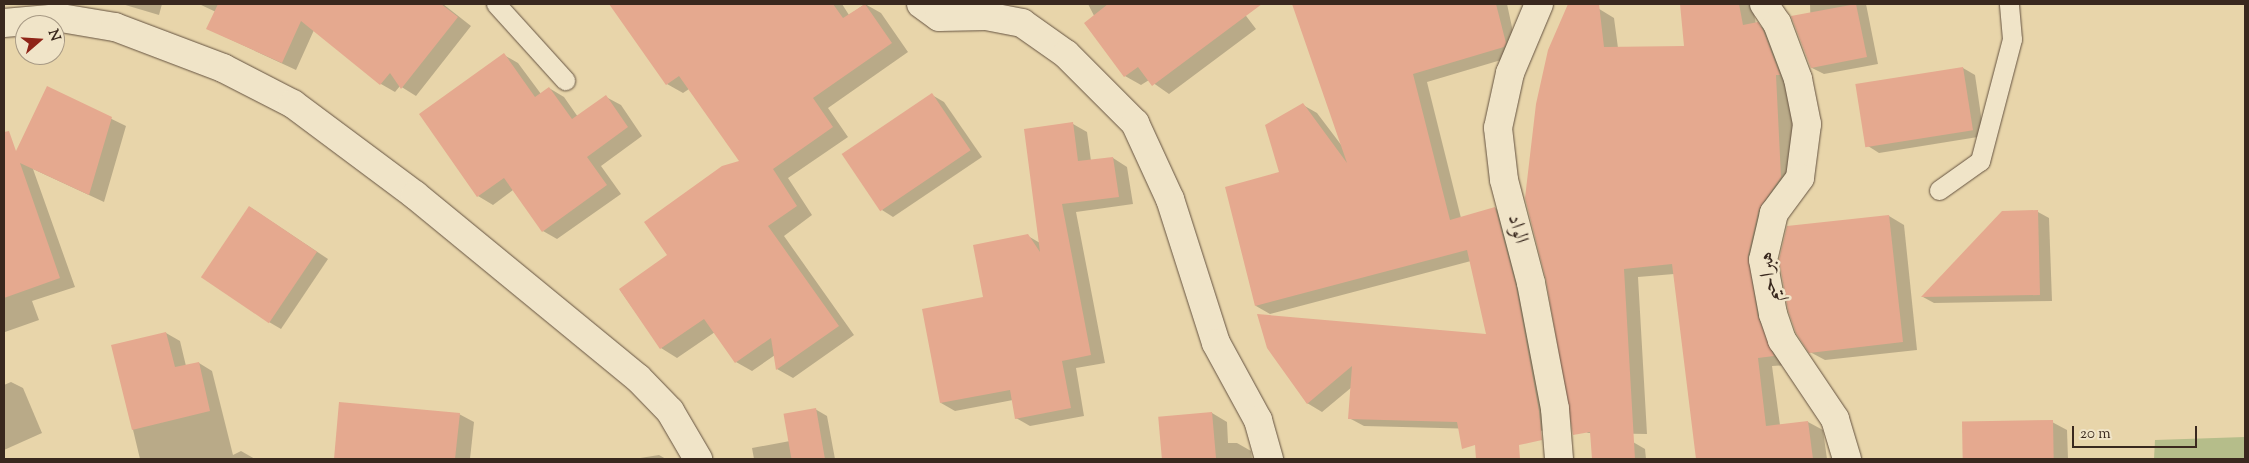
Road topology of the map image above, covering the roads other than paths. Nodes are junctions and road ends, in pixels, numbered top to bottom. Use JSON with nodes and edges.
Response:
{"nodes":[{"id":1,"x":496,"y":4,"type":"edge"},
{"id":2,"x":921,"y":4,"type":"edge"},
{"id":3,"x":1540,"y":4,"type":"edge"},
{"id":4,"x":1764,"y":4,"type":"edge"},
{"id":5,"x":2009,"y":4,"type":"edge"},
{"id":6,"x":4,"y":22,"type":"edge"},
{"id":7,"x":565,"y":80,"type":"dead end"},
{"id":8,"x":1939,"y":190,"type":"dead end"},
{"id":9,"x":698,"y":459,"type":"edge"},
{"id":10,"x":1269,"y":459,"type":"edge"},
{"id":11,"x":1559,"y":459,"type":"edge"},
{"id":12,"x":1847,"y":459,"type":"edge"}],
"edges":[{"from":1,"to":7,"type":"lane"},
{"from":2,"to":10,"type":"street"},
{"from":3,"to":11,"type":"street","name":"الواد"},
{"from":4,"to":12,"type":"street","name":"هبراحيم"},
{"from":5,"to":8,"type":"lane"},
{"from":6,"to":9,"type":"street"}]}
